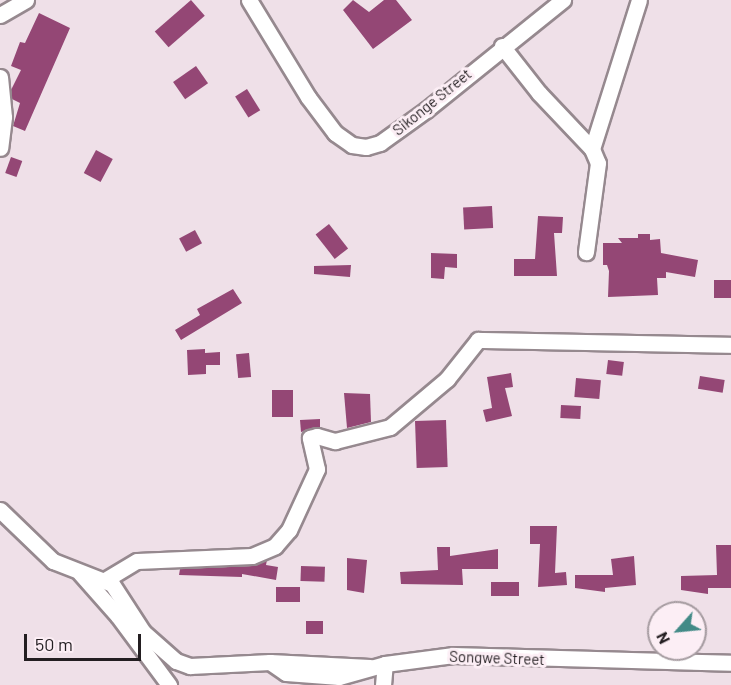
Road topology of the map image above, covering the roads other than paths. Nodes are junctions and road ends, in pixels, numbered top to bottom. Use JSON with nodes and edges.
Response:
{"nodes":[{"id":1,"x":26,"y":0,"type":"edge"},
{"id":2,"x":249,"y":0,"type":"edge"},
{"id":3,"x":563,"y":0,"type":"edge"},
{"id":4,"x":639,"y":0,"type":"edge"},
{"id":5,"x":0,"y":15,"type":"edge"},
{"id":6,"x":502,"y":46,"type":"junction"},
{"id":7,"x":0,"y":77,"type":"edge"},
{"id":8,"x":0,"y":148,"type":"edge"},
{"id":9,"x":592,"y":149,"type":"junction"},
{"id":10,"x":586,"y":252,"type":"dead end"},
{"id":11,"x":731,"y":345,"type":"edge"},
{"id":12,"x":0,"y":510,"type":"edge"},
{"id":13,"x":80,"y":573,"type":"junction"},
{"id":14,"x":105,"y":580,"type":"junction"},
{"id":15,"x":731,"y":663,"type":"edge"},
{"id":16,"x":379,"y":666,"type":"junction"},
{"id":17,"x":169,"y":685,"type":"edge"},
{"id":18,"x":383,"y":685,"type":"edge"}],
"edges":[{"from":1,"to":5,"type":"street"},
{"from":2,"to":6,"type":"street","name":"Sikonge Street"},
{"from":3,"to":6,"type":"street","name":"Sikonge Street"},
{"from":4,"to":9,"type":"street"},
{"from":6,"to":9,"type":"street"},
{"from":7,"to":8,"type":"street"},
{"from":9,"to":10,"type":"street"},
{"from":11,"to":14,"type":"street"},
{"from":12,"to":13,"type":"street"},
{"from":13,"to":14,"type":"street"},
{"from":13,"to":17,"type":"street"},
{"from":14,"to":16,"type":"street","name":"Songwe Street"},
{"from":15,"to":16,"type":"street","name":"Songwe Street"},
{"from":16,"to":18,"type":"street"}]}
